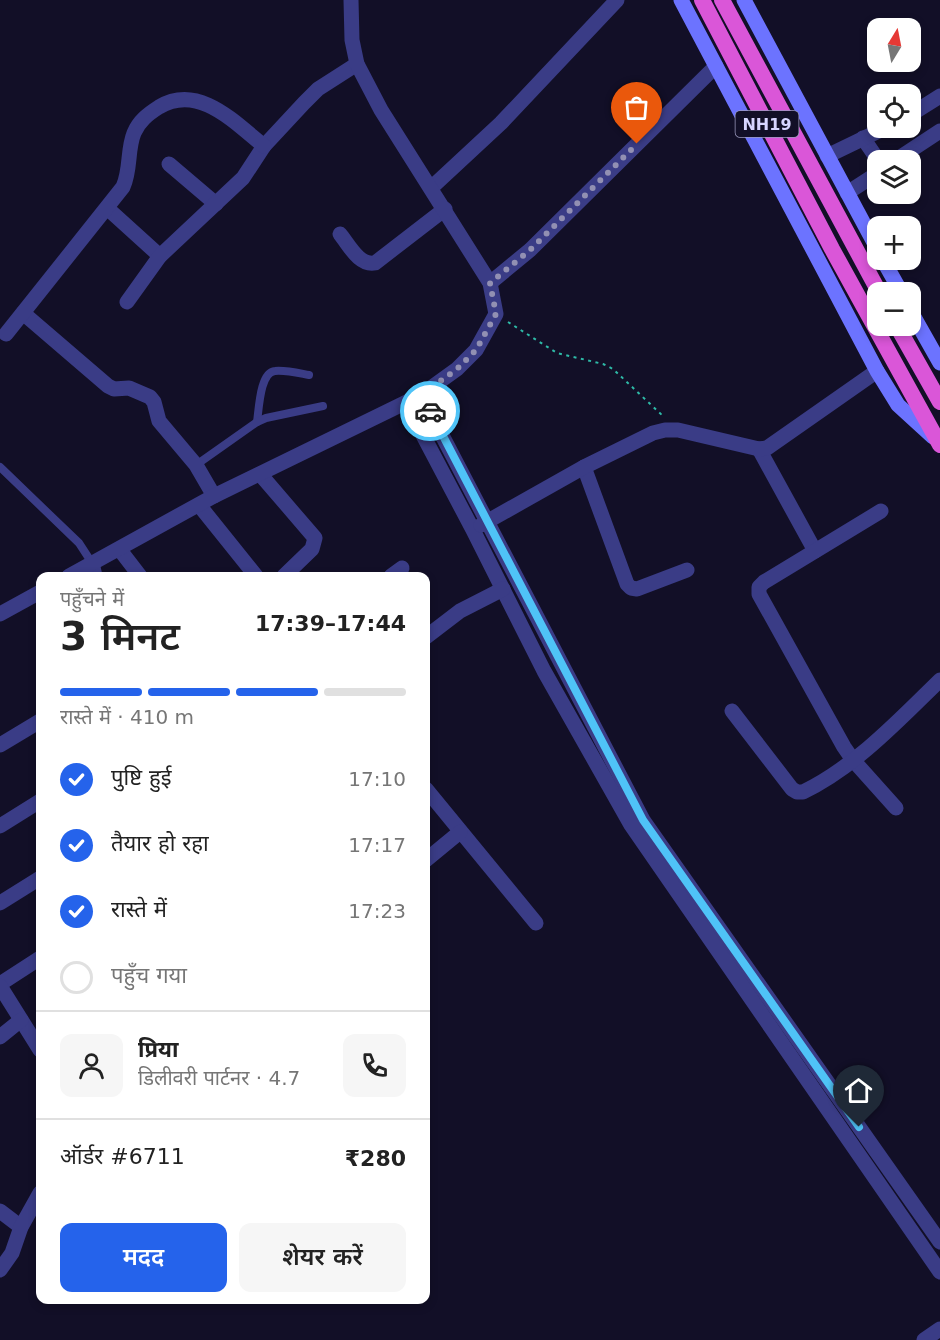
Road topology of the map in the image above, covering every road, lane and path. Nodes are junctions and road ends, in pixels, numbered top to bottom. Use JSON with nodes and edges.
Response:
{"nodes":[{"id":1,"x":351,"y":0,"type":"edge"},
{"id":2,"x":617,"y":0,"type":"edge"},
{"id":3,"x":681,"y":0,"type":"edge"},
{"id":4,"x":702,"y":0,"type":"edge"},
{"id":5,"x":722,"y":0,"type":"edge"},
{"id":6,"x":744,"y":0,"type":"edge"},
{"id":7,"x":357,"y":64,"type":"junction"},
{"id":8,"x":716,"y":66,"type":"junction"},
{"id":9,"x":940,"y":96,"type":"edge"},
{"id":10,"x":921,"y":108,"type":"edge"},
{"id":11,"x":940,"y":131,"type":"edge"},
{"id":12,"x":867,"y":136,"type":"edge"},
{"id":13,"x":863,"y":138,"type":"junction"},
{"id":14,"x":264,"y":146,"type":"junction"},
{"id":15,"x":871,"y":150,"type":"edge"},
{"id":16,"x":911,"y":150,"type":"edge"},
{"id":17,"x":827,"y":156,"type":"junction"},
{"id":18,"x":169,"y":164,"type":"dead end"},
{"id":19,"x":867,"y":180,"type":"edge"},
{"id":20,"x":431,"y":188,"type":"junction"},
{"id":21,"x":847,"y":194,"type":"junction"},
{"id":22,"x":216,"y":204,"type":"junction"},
{"id":23,"x":107,"y":208,"type":"junction"},
{"id":24,"x":445,"y":210,"type":"junction"},
{"id":25,"x":867,"y":230,"type":"edge"},
{"id":26,"x":340,"y":234,"type":"dead end"},
{"id":27,"x":160,"y":256,"type":"junction"},
{"id":28,"x":873,"y":282,"type":"edge"},
{"id":29,"x":490,"y":283,"type":"junction"},
{"id":30,"x":127,"y":302,"type":"dead end"},
{"id":31,"x":23,"y":313,"type":"junction"},
{"id":32,"x":496,"y":314,"type":"junction"},
{"id":33,"x":921,"y":329,"type":"edge"},
{"id":34,"x":6,"y":334,"type":"dead end"},
{"id":35,"x":903,"y":336,"type":"edge"},
{"id":36,"x":940,"y":363,"type":"edge"},
{"id":37,"x":877,"y":371,"type":"junction"},
{"id":38,"x":309,"y":375,"type":"dead end"},
{"id":39,"x":421,"y":395,"type":"junction"},
{"id":40,"x":940,"y":402,"type":"edge"},
{"id":41,"x":406,"y":403,"type":"junction"},
{"id":42,"x":323,"y":406,"type":"dead end"},
{"id":43,"x":258,"y":422,"type":"junction"},
{"id":44,"x":678,"y":430,"type":"junction"},
{"id":45,"x":939,"y":443,"type":"edge"},
{"id":46,"x":759,"y":449,"type":"junction"},
{"id":47,"x":196,"y":465,"type":"junction"},
{"id":48,"x":584,"y":467,"type":"junction"},
{"id":49,"x":0,"y":468,"type":"edge"},
{"id":50,"x":260,"y":474,"type":"junction"},
{"id":51,"x":214,"y":496,"type":"junction"},
{"id":52,"x":199,"y":505,"type":"junction"},
{"id":53,"x":881,"y":511,"type":"dead end"},
{"id":54,"x":489,"y":521,"type":"junction"},
{"id":55,"x":473,"y":530,"type":"junction"},
{"id":56,"x":120,"y":550,"type":"junction"},
{"id":57,"x":815,"y":550,"type":"junction"},
{"id":58,"x":94,"y":570,"type":"edge"},
{"id":59,"x":687,"y":570,"type":"dead end"},
{"id":60,"x":137,"y":572,"type":"edge"},
{"id":61,"x":253,"y":572,"type":"edge"},
{"id":62,"x":288,"y":572,"type":"edge"},
{"id":63,"x":503,"y":589,"type":"junction"},
{"id":64,"x":36,"y":594,"type":"edge"},
{"id":65,"x":0,"y":614,"type":"edge"},
{"id":66,"x":430,"y":634,"type":"edge"},
{"id":67,"x":940,"y":680,"type":"edge"},
{"id":68,"x":732,"y":711,"type":"dead end"},
{"id":69,"x":36,"y":723,"type":"edge"},
{"id":70,"x":0,"y":745,"type":"edge"},
{"id":71,"x":853,"y":760,"type":"junction"},
{"id":72,"x":430,"y":794,"type":"edge"},
{"id":73,"x":36,"y":803,"type":"edge"},
{"id":74,"x":896,"y":808,"type":"dead end"},
{"id":75,"x":0,"y":825,"type":"edge"},
{"id":76,"x":460,"y":832,"type":"junction"},
{"id":77,"x":430,"y":857,"type":"edge"},
{"id":78,"x":36,"y":880,"type":"edge"},
{"id":79,"x":0,"y":903,"type":"edge"},
{"id":80,"x":536,"y":923,"type":"dead end"},
{"id":81,"x":36,"y":961,"type":"edge"},
{"id":82,"x":0,"y":985,"type":"edge"},
{"id":83,"x":21,"y":1020,"type":"junction"},
{"id":84,"x":0,"y":1037,"type":"edge"},
{"id":85,"x":36,"y":1040,"type":"edge"},
{"id":86,"x":36,"y":1200,"type":"edge"},
{"id":87,"x":0,"y":1211,"type":"edge"},
{"id":88,"x":21,"y":1227,"type":"junction"},
{"id":89,"x":940,"y":1242,"type":"edge"},
{"id":90,"x":0,"y":1270,"type":"edge"},
{"id":91,"x":940,"y":1272,"type":"edge"},
{"id":92,"x":940,"y":1329,"type":"edge"},
{"id":93,"x":924,"y":1340,"type":"edge"}],
"edges":[{"from":1,"to":7,"type":"street"},
{"from":2,"to":20,"type":"street"},
{"from":3,"to":8,"type":"main road"},
{"from":4,"to":45,"type":"highway","number":"NH19"},
{"from":5,"to":28,"type":"highway","number":"NH19"},
{"from":6,"to":17,"type":"main road"},
{"from":7,"to":14,"type":"street"},
{"from":7,"to":20,"type":"street"},
{"from":8,"to":29,"type":"street"},
{"from":8,"to":37,"type":"main road"},
{"from":9,"to":10,"type":"street"},
{"from":11,"to":16,"type":"street"},
{"from":12,"to":13,"type":"street"},
{"from":13,"to":15,"type":"street"},
{"from":13,"to":17,"type":"street"},
{"from":14,"to":22,"type":"street"},
{"from":14,"to":23,"type":"street"},
{"from":17,"to":21,"type":"main road"},
{"from":18,"to":22,"type":"street"},
{"from":19,"to":21,"type":"street"},
{"from":20,"to":24,"type":"street"},
{"from":21,"to":25,"type":"main road"},
{"from":22,"to":27,"type":"street"},
{"from":23,"to":27,"type":"street"},
{"from":23,"to":31,"type":"street"},
{"from":24,"to":26,"type":"street"},
{"from":24,"to":29,"type":"street"},
{"from":27,"to":30,"type":"street"},
{"from":29,"to":32,"type":"street"},
{"from":31,"to":34,"type":"street"},
{"from":31,"to":47,"type":"street"},
{"from":32,"to":39,"type":"street"},
{"from":32,"to":44,"type":"path"},
{"from":33,"to":36,"type":"main road"},
{"from":35,"to":40,"type":"highway"},
{"from":37,"to":45,"type":"main road"},
{"from":37,"to":46,"type":"street"},
{"from":38,"to":43,"type":"lane"},
{"from":39,"to":41,"type":"street"},
{"from":39,"to":54,"type":"street"},
{"from":41,"to":50,"type":"street"},
{"from":41,"to":55,"type":"street"},
{"from":42,"to":43,"type":"lane"},
{"from":43,"to":47,"type":"lane"},
{"from":44,"to":46,"type":"street"},
{"from":44,"to":48,"type":"street"},
{"from":46,"to":57,"type":"street"},
{"from":47,"to":51,"type":"street"},
{"from":48,"to":54,"type":"street"},
{"from":48,"to":59,"type":"street"},
{"from":49,"to":58,"type":"lane"},
{"from":50,"to":51,"type":"street"},
{"from":50,"to":62,"type":"street"},
{"from":51,"to":52,"type":"street"},
{"from":52,"to":56,"type":"street"},
{"from":52,"to":61,"type":"street"},
{"from":53,"to":57,"type":"street"},
{"from":54,"to":55,"type":"street"},
{"from":54,"to":89,"type":"street"},
{"from":55,"to":63,"type":"street"},
{"from":56,"to":58,"type":"street"},
{"from":56,"to":60,"type":"street"},
{"from":57,"to":71,"type":"street"},
{"from":63,"to":66,"type":"street"},
{"from":63,"to":91,"type":"street"},
{"from":64,"to":65,"type":"street"},
{"from":67,"to":71,"type":"street"},
{"from":68,"to":71,"type":"street"},
{"from":69,"to":70,"type":"street"},
{"from":71,"to":74,"type":"street"},
{"from":72,"to":76,"type":"street"},
{"from":73,"to":75,"type":"street"},
{"from":76,"to":77,"type":"street"},
{"from":76,"to":80,"type":"street"},
{"from":78,"to":79,"type":"street"},
{"from":81,"to":82,"type":"street"},
{"from":82,"to":83,"type":"street"},
{"from":83,"to":84,"type":"street"},
{"from":83,"to":85,"type":"street"},
{"from":86,"to":88,"type":"street"},
{"from":87,"to":88,"type":"street"},
{"from":88,"to":90,"type":"street"},
{"from":92,"to":93,"type":"street"}]}
